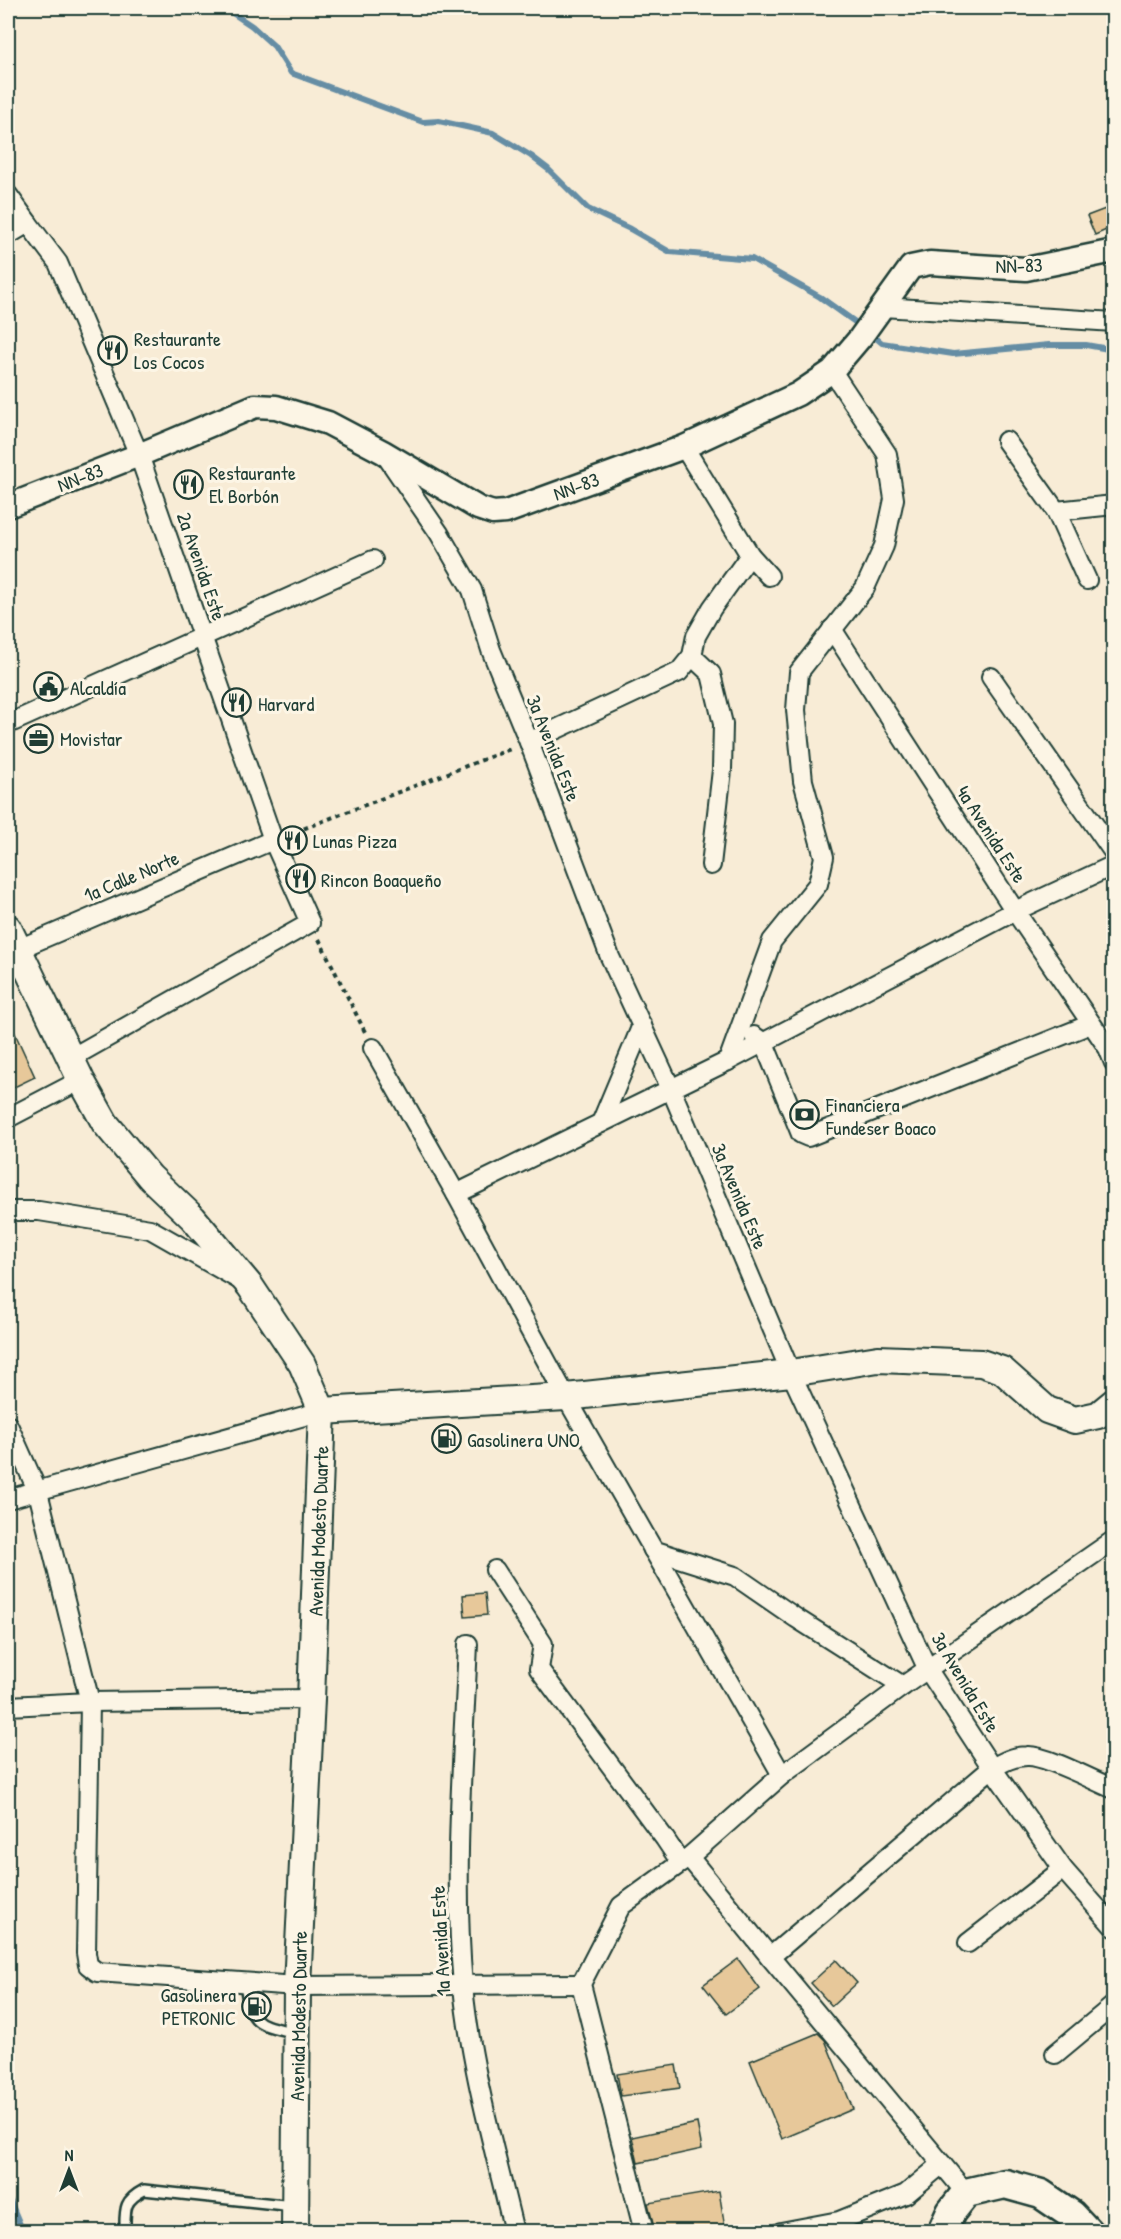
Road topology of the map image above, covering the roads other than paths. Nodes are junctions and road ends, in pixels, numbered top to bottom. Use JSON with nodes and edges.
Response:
{"nodes":[{"id":1,"x":8,"y":195,"type":"edge"},
{"id":2,"x":28,"y":223,"type":"junction"},
{"id":3,"x":8,"y":235,"type":"edge"},
{"id":4,"x":1113,"y":251,"type":"edge"},
{"id":5,"x":880,"y":311,"type":"junction"},
{"id":6,"x":1113,"y":322,"type":"edge"},
{"id":7,"x":832,"y":371,"type":"junction"},
{"id":8,"x":1006,"y":441,"type":"dead end"},
{"id":9,"x":684,"y":447,"type":"junction"},
{"id":10,"x":383,"y":452,"type":"junction"},
{"id":11,"x":139,"y":455,"type":"junction"},
{"id":12,"x":1113,"y":505,"type":"edge"},
{"id":13,"x":8,"y":506,"type":"edge"},
{"id":14,"x":1056,"y":511,"type":"junction"},
{"id":15,"x":750,"y":555,"type":"junction"},
{"id":16,"x":373,"y":560,"type":"dead end"},
{"id":17,"x":769,"y":576,"type":"dead end"},
{"id":18,"x":1087,"y":580,"type":"dead end"},
{"id":19,"x":832,"y":629,"type":"junction"},
{"id":20,"x":203,"y":636,"type":"junction"},
{"id":21,"x":692,"y":656,"type":"junction"},
{"id":22,"x":992,"y":677,"type":"dead end"},
{"id":23,"x":8,"y":724,"type":"edge"},
{"id":24,"x":529,"y":742,"type":"junction"},
{"id":25,"x":273,"y":840,"type":"junction"},
{"id":26,"x":1113,"y":853,"type":"edge"},
{"id":27,"x":711,"y":865,"type":"dead end"},
{"id":28,"x":1113,"y":865,"type":"edge"},
{"id":29,"x":1016,"y":911,"type":"junction"},
{"id":30,"x":11,"y":943,"type":"edge"},
{"id":31,"x":1091,"y":1024,"type":"junction"},
{"id":32,"x":642,"y":1025,"type":"junction"},
{"id":33,"x":741,"y":1026,"type":"junction"},
{"id":34,"x":764,"y":1043,"type":"junction"},
{"id":35,"x":373,"y":1048,"type":"road end"},
{"id":36,"x":728,"y":1061,"type":"junction"},
{"id":37,"x":1113,"y":1063,"type":"edge"},
{"id":38,"x":76,"y":1069,"type":"junction"},
{"id":39,"x":671,"y":1089,"type":"junction"},
{"id":40,"x":8,"y":1118,"type":"edge"},
{"id":41,"x":602,"y":1123,"type":"junction"},
{"id":42,"x":456,"y":1194,"type":"junction"},
{"id":43,"x":8,"y":1211,"type":"edge"},
{"id":44,"x":250,"y":1286,"type":"junction"},
{"id":45,"x":790,"y":1373,"type":"junction"},
{"id":46,"x":566,"y":1397,"type":"junction"},
{"id":47,"x":1113,"y":1402,"type":"edge"},
{"id":48,"x":322,"y":1411,"type":"junction"},
{"id":49,"x":8,"y":1425,"type":"edge"},
{"id":50,"x":38,"y":1492,"type":"junction"},
{"id":51,"x":8,"y":1499,"type":"edge"},
{"id":52,"x":1113,"y":1540,"type":"edge"},
{"id":53,"x":653,"y":1550,"type":"junction"},
{"id":54,"x":495,"y":1570,"type":"dead end"},
{"id":55,"x":468,"y":1644,"type":"dead end"},
{"id":56,"x":928,"y":1670,"type":"junction"},
{"id":57,"x":903,"y":1686,"type":"junction"},
{"id":58,"x":311,"y":1699,"type":"junction"},
{"id":59,"x":90,"y":1702,"type":"junction"},
{"id":60,"x":8,"y":1706,"type":"edge"},
{"id":61,"x":992,"y":1768,"type":"junction"},
{"id":62,"x":782,"y":1775,"type":"junction"},
{"id":63,"x":1113,"y":1789,"type":"edge"},
{"id":64,"x":685,"y":1860,"type":"junction"},
{"id":65,"x":1064,"y":1869,"type":"junction"},
{"id":66,"x":1113,"y":1927,"type":"edge"},
{"id":67,"x":968,"y":1943,"type":"dead end"},
{"id":68,"x":770,"y":1957,"type":"junction"},
{"id":69,"x":245,"y":1983,"type":"junction"},
{"id":70,"x":580,"y":1984,"type":"junction"},
{"id":71,"x":297,"y":1986,"type":"junction"},
{"id":72,"x":464,"y":1986,"type":"junction"},
{"id":73,"x":1113,"y":2005,"type":"edge"},
{"id":74,"x":297,"y":2033,"type":"junction"},
{"id":75,"x":1055,"y":2054,"type":"dead end"},
{"id":76,"x":942,"y":2164,"type":"junction"},
{"id":77,"x":966,"y":2193,"type":"junction"},
{"id":78,"x":296,"y":2206,"type":"junction"},
{"id":79,"x":840,"y":2226,"type":"edge"},
{"id":80,"x":125,"y":2232,"type":"edge"},
{"id":81,"x":295,"y":2232,"type":"edge"},
{"id":82,"x":514,"y":2232,"type":"edge"},
{"id":83,"x":644,"y":2232,"type":"edge"},
{"id":84,"x":781,"y":2232,"type":"edge"},
{"id":85,"x":942,"y":2232,"type":"edge"},
{"id":86,"x":1088,"y":2232,"type":"edge"}],
"edges":[{"from":1,"to":2,"type":"street","name":"2a Avenida Este"},
{"from":2,"to":3,"type":"street"},
{"from":2,"to":11,"type":"street","name":"2a Avenida Este"},
{"from":4,"to":5,"type":"street","name":"NN-83","number":"NN-83"},
{"from":5,"to":6,"type":"street"},
{"from":5,"to":7,"type":"street","name":"NN-83","number":"NN-83"},
{"from":7,"to":9,"type":"street","name":"NN-83","number":"NN-83"},
{"from":7,"to":19,"type":"street"},
{"from":8,"to":14,"type":"street"},
{"from":9,"to":10,"type":"street","name":"NN-83","number":"NN-83"},
{"from":9,"to":15,"type":"street"},
{"from":10,"to":11,"type":"street","name":"NN-83","number":"NN-83"},
{"from":10,"to":24,"type":"street","name":"3a Avenida Este"},
{"from":11,"to":13,"type":"street","name":"NN-83","number":"NN-83"},
{"from":11,"to":20,"type":"street","name":"2a Avenida Este"},
{"from":12,"to":14,"type":"street"},
{"from":14,"to":18,"type":"street"},
{"from":15,"to":17,"type":"street"},
{"from":15,"to":21,"type":"street"},
{"from":16,"to":20,"type":"street"},
{"from":19,"to":29,"type":"street","name":"4a Avenida Este"},
{"from":19,"to":33,"type":"street"},
{"from":20,"to":23,"type":"street"},
{"from":20,"to":25,"type":"street","name":"2a Avenida Este"},
{"from":21,"to":24,"type":"street"},
{"from":21,"to":27,"type":"street"},
{"from":22,"to":26,"type":"street"},
{"from":24,"to":32,"type":"street","name":"3a Avenida Este"},
{"from":25,"to":30,"type":"street","name":"1a Calle Norte"},
{"from":25,"to":38,"type":"street","name":"2a Avenida Este"},
{"from":28,"to":29,"type":"street"},
{"from":29,"to":31,"type":"street","name":"4a Avenida Este"},
{"from":29,"to":34,"type":"street"},
{"from":30,"to":38,"type":"main road","name":"Avenida Modesto Duarte"},
{"from":31,"to":34,"type":"street"},
{"from":31,"to":37,"type":"street","name":"4a Avenida Este"},
{"from":32,"to":39,"type":"street","name":"3a Avenida Este"},
{"from":32,"to":41,"type":"street"},
{"from":33,"to":34,"type":"street"},
{"from":33,"to":36,"type":"street"},
{"from":34,"to":36,"type":"street"},
{"from":35,"to":42,"type":"street"},
{"from":36,"to":39,"type":"street"},
{"from":38,"to":40,"type":"street"},
{"from":38,"to":44,"type":"main road","name":"Avenida Modesto Duarte"},
{"from":39,"to":41,"type":"street"},
{"from":39,"to":45,"type":"street","name":"3a Avenida Este"},
{"from":41,"to":42,"type":"street"},
{"from":42,"to":46,"type":"street"},
{"from":43,"to":44,"type":"street"},
{"from":44,"to":48,"type":"main road","name":"Avenida Modesto Duarte"},
{"from":45,"to":46,"type":"main road"},
{"from":45,"to":47,"type":"main road"},
{"from":45,"to":56,"type":"street","name":"3a Avenida Este"},
{"from":46,"to":48,"type":"main road"},
{"from":46,"to":53,"type":"street"},
{"from":48,"to":50,"type":"street"},
{"from":48,"to":58,"type":"main road","name":"Avenida Modesto Duarte"},
{"from":49,"to":50,"type":"street"},
{"from":50,"to":51,"type":"street"},
{"from":50,"to":59,"type":"street"},
{"from":52,"to":56,"type":"street"},
{"from":53,"to":57,"type":"street"},
{"from":53,"to":62,"type":"street"},
{"from":54,"to":64,"type":"street"},
{"from":55,"to":72,"type":"street","name":"1a Avenida Este"},
{"from":56,"to":57,"type":"street"},
{"from":56,"to":61,"type":"street","name":"3a Avenida Este"},
{"from":57,"to":62,"type":"street"},
{"from":58,"to":59,"type":"street"},
{"from":58,"to":71,"type":"main road","name":"Avenida Modesto Duarte"},
{"from":59,"to":60,"type":"street"},
{"from":59,"to":69,"type":"street"},
{"from":61,"to":63,"type":"street"},
{"from":61,"to":65,"type":"street","name":"3a Avenida Este"},
{"from":61,"to":68,"type":"street"},
{"from":62,"to":64,"type":"street"},
{"from":64,"to":68,"type":"street"},
{"from":64,"to":70,"type":"street"},
{"from":65,"to":66,"type":"street","name":"3a Avenida Este"},
{"from":65,"to":67,"type":"street"},
{"from":68,"to":76,"type":"street"},
{"from":69,"to":71,"type":"street"},
{"from":69,"to":74,"type":"lane"},
{"from":70,"to":72,"type":"street"},
{"from":70,"to":83,"type":"street"},
{"from":71,"to":72,"type":"street"},
{"from":71,"to":74,"type":"main road","name":"Avenida Modesto Duarte"},
{"from":72,"to":82,"type":"street","name":"1a Avenida Este"},
{"from":73,"to":75,"type":"street"},
{"from":74,"to":78,"type":"main road","name":"Avenida Modesto Duarte"},
{"from":76,"to":77,"type":"street"},
{"from":76,"to":79,"type":"street"},
{"from":77,"to":85,"type":"main road"},
{"from":77,"to":86,"type":"main road"},
{"from":78,"to":80,"type":"lane"},
{"from":78,"to":81,"type":"main road","name":"Avenida Modesto Duarte"},
{"from":79,"to":84,"type":"street"}]}
